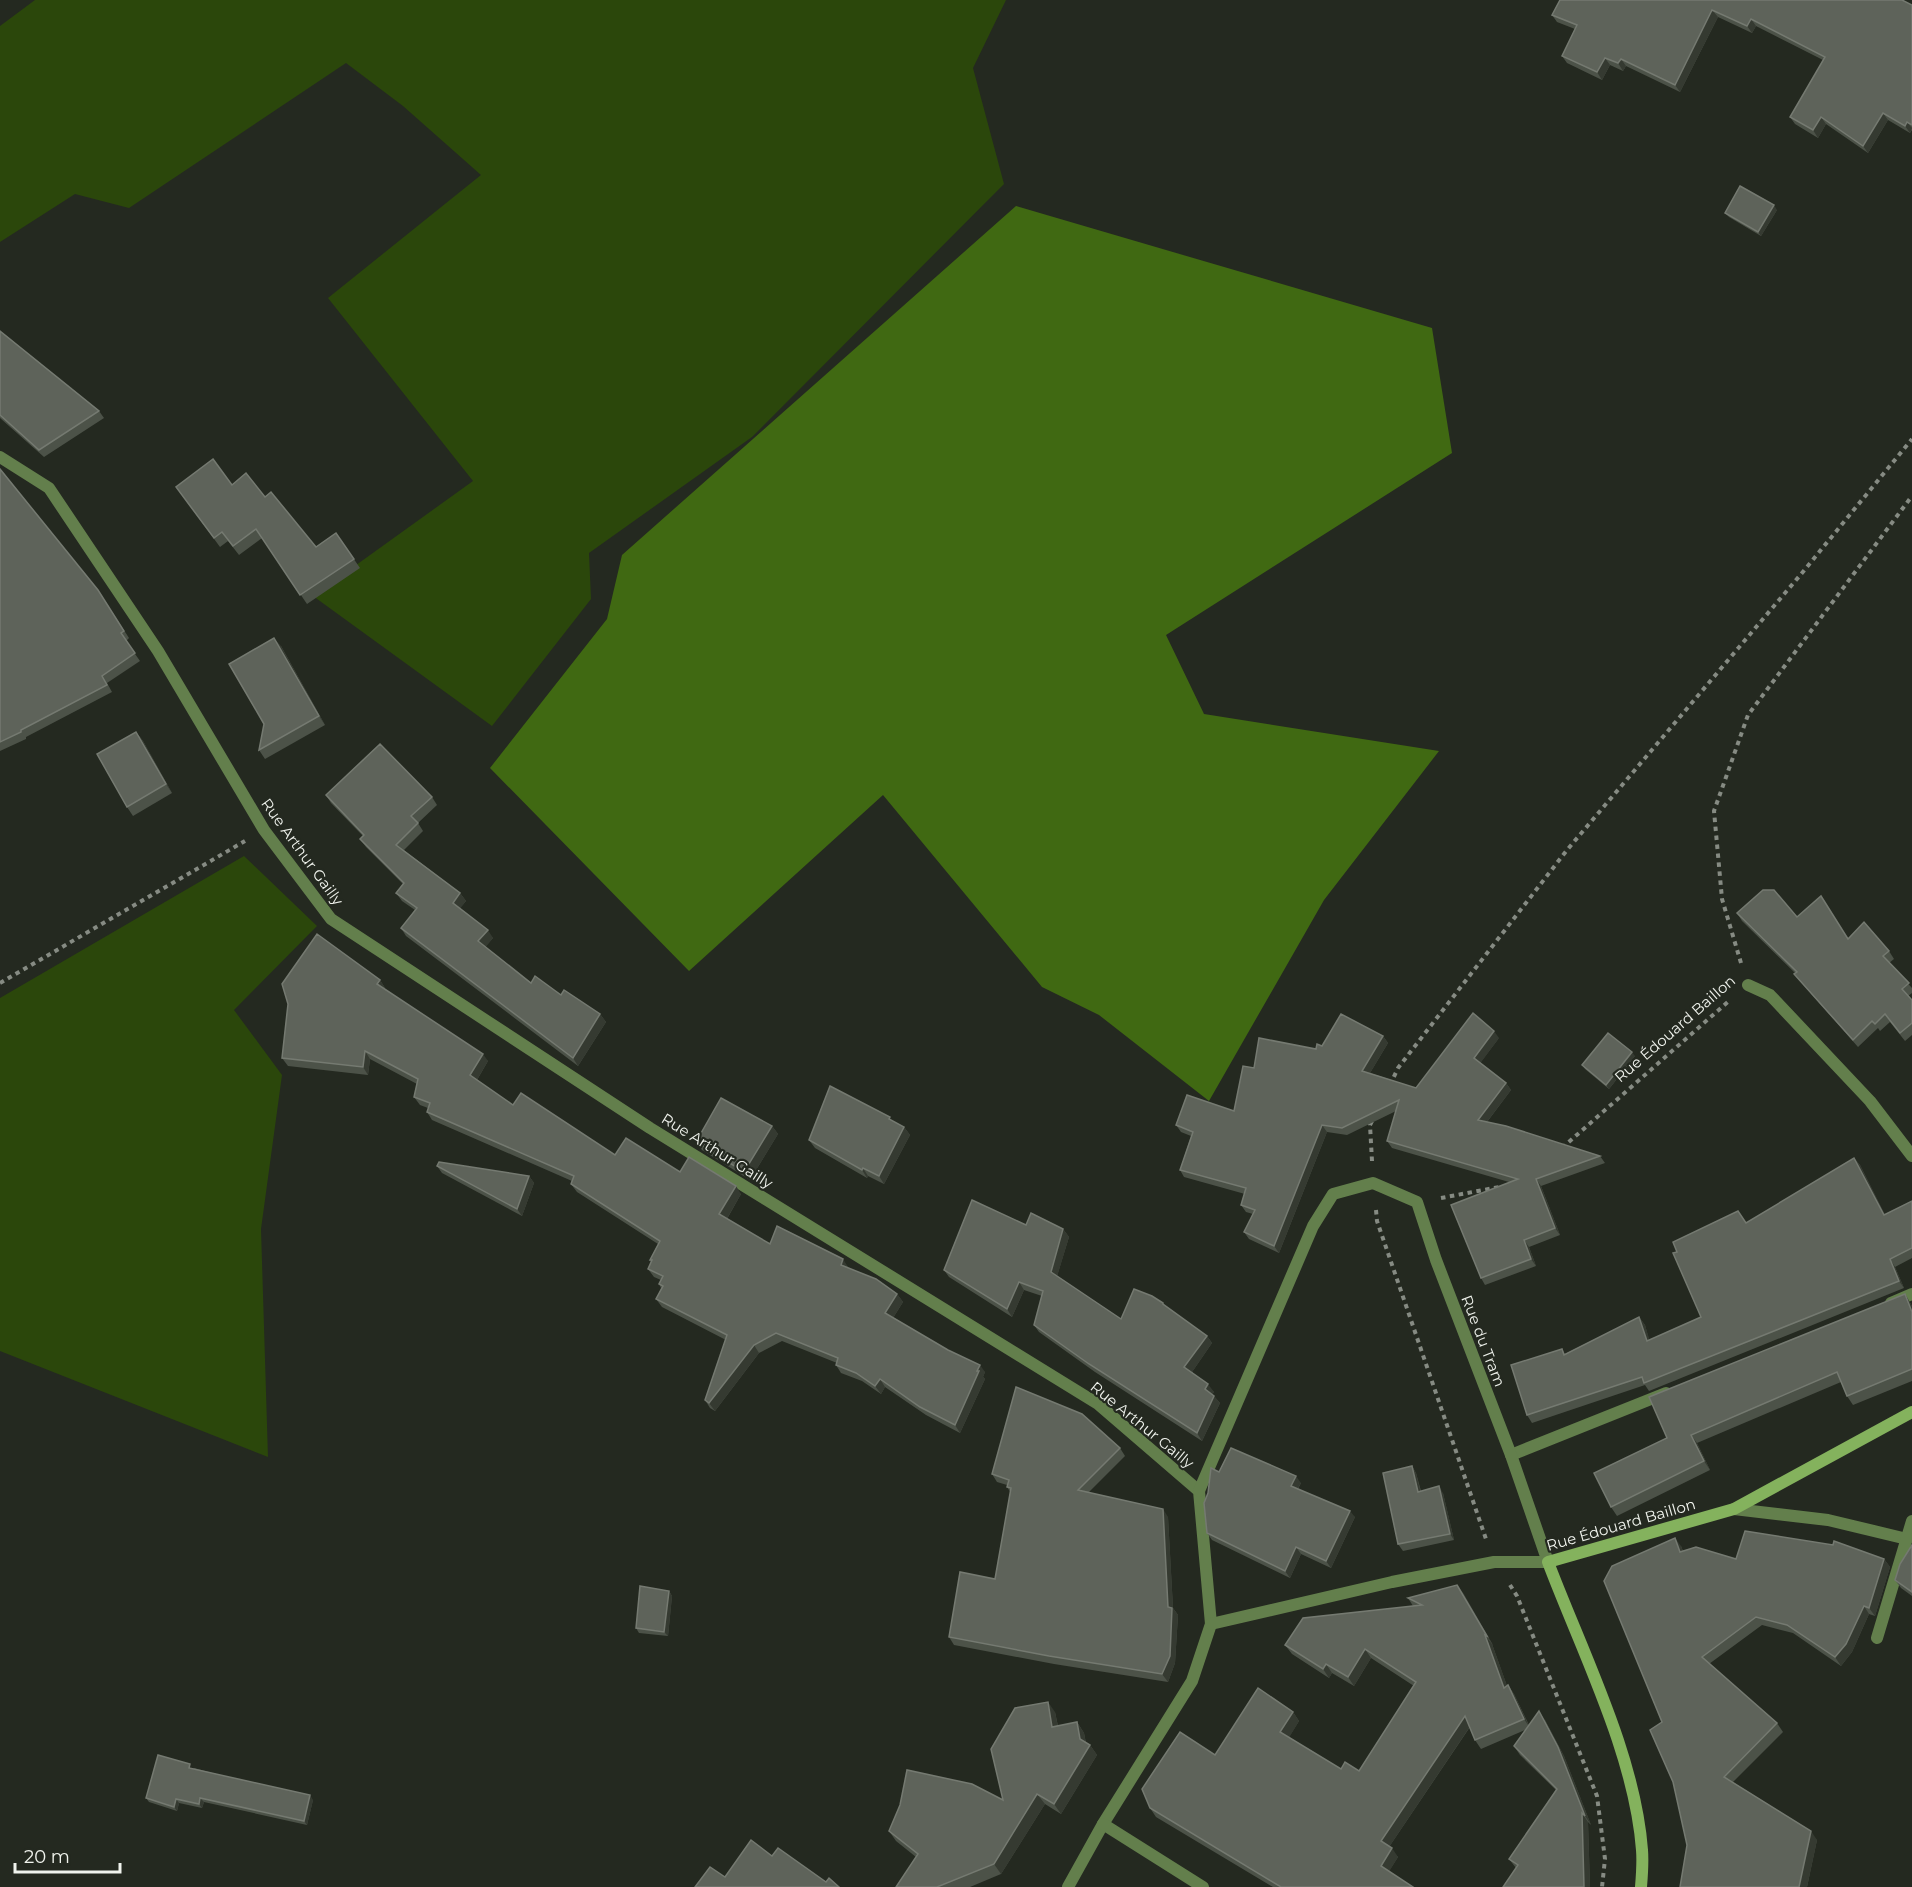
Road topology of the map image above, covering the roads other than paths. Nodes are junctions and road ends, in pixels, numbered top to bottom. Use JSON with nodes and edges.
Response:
{"nodes":[{"id":1,"x":0,"y":457,"type":"edge"},
{"id":2,"x":1748,"y":985,"type":"road end"},
{"id":3,"x":1912,"y":1156,"type":"edge"},
{"id":4,"x":1912,"y":1294,"type":"edge"},
{"id":5,"x":1879,"y":1308,"type":"edge"},
{"id":6,"x":1678,"y":1388,"type":"edge"},
{"id":7,"x":1912,"y":1412,"type":"edge"},
{"id":8,"x":1511,"y":1455,"type":"junction"},
{"id":9,"x":1199,"y":1491,"type":"junction"},
{"id":10,"x":1734,"y":1509,"type":"junction"},
{"id":11,"x":1912,"y":1521,"type":"edge"},
{"id":12,"x":1907,"y":1539,"type":"junction"},
{"id":13,"x":1548,"y":1562,"type":"junction"},
{"id":14,"x":1211,"y":1624,"type":"junction"},
{"id":15,"x":1877,"y":1638,"type":"dead end"},
{"id":16,"x":1103,"y":1824,"type":"junction"},
{"id":17,"x":1068,"y":1887,"type":"edge"},
{"id":18,"x":1203,"y":1887,"type":"edge"},
{"id":19,"x":1641,"y":1887,"type":"edge"}],
"edges":[{"from":1,"to":9,"type":"street","name":"Rue Arthur Gailly"},
{"from":2,"to":3,"type":"street","name":"Rue Édouard Baillon"},
{"from":4,"to":5,"type":"street"},
{"from":6,"to":8,"type":"street"},
{"from":7,"to":10,"type":"main road","name":"Rue Édouard Baillon"},
{"from":8,"to":9,"type":"street","name":"Rue du Tram"},
{"from":8,"to":13,"type":"street","name":"Rue du Tram"},
{"from":9,"to":14,"type":"street"},
{"from":10,"to":12,"type":"street"},
{"from":10,"to":13,"type":"main road","name":"Rue Édouard Baillon"},
{"from":11,"to":12,"type":"street"},
{"from":12,"to":15,"type":"street"},
{"from":13,"to":14,"type":"street","name":"Rue Édouard Baillon"},
{"from":13,"to":19,"type":"main road","name":"Rue du Tram"},
{"from":14,"to":16,"type":"street"},
{"from":16,"to":17,"type":"street"},
{"from":16,"to":18,"type":"street"}]}
